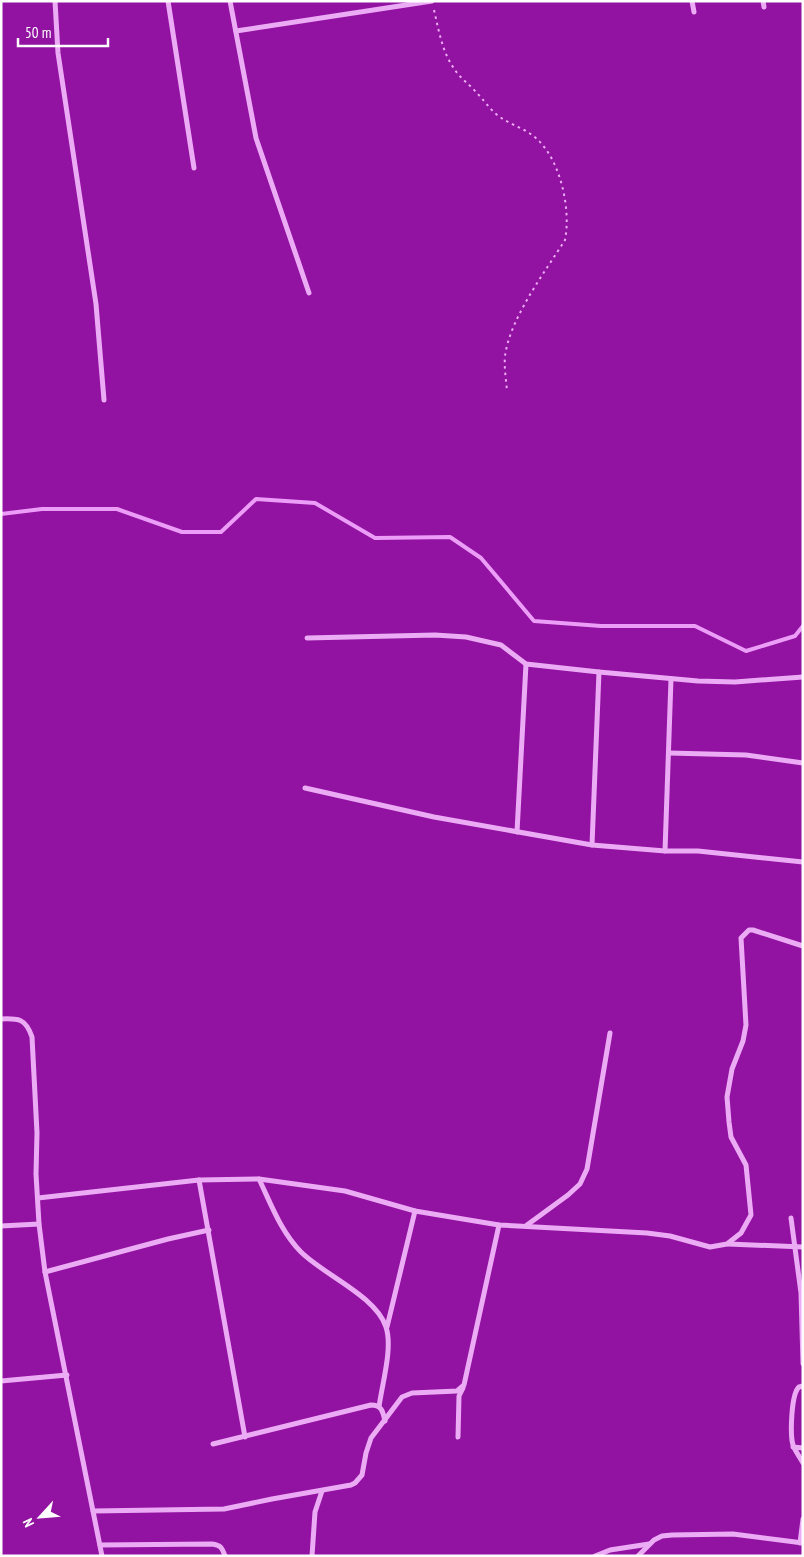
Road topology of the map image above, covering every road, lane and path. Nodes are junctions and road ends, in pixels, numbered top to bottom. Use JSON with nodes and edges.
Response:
{"nodes":[{"id":1,"x":55,"y":1,"type":"edge"},
{"id":2,"x":168,"y":1,"type":"edge"},
{"id":3,"x":230,"y":1,"type":"edge"},
{"id":4,"x":432,"y":1,"type":"edge"},
{"id":5,"x":692,"y":1,"type":"edge"},
{"id":6,"x":434,"y":9,"type":"dead end"},
{"id":7,"x":694,"y":12,"type":"dead end"},
{"id":8,"x":236,"y":31,"type":"junction"},
{"id":9,"x":194,"y":168,"type":"dead end"},
{"id":10,"x":309,"y":293,"type":"dead end"},
{"id":11,"x":507,"y":391,"type":"dead end"},
{"id":12,"x":104,"y":400,"type":"dead end"},
{"id":13,"x":307,"y":638,"type":"dead end"},
{"id":14,"x":526,"y":664,"type":"junction"},
{"id":15,"x":599,"y":672,"type":"junction"},
{"id":16,"x":803,"y":677,"type":"edge"},
{"id":17,"x":671,"y":679,"type":"junction"},
{"id":18,"x":669,"y":753,"type":"junction"},
{"id":19,"x":803,"y":763,"type":"edge"},
{"id":20,"x":305,"y":788,"type":"dead end"},
{"id":21,"x":517,"y":832,"type":"junction"},
{"id":22,"x":592,"y":845,"type":"junction"},
{"id":23,"x":665,"y":851,"type":"junction"},
{"id":24,"x":803,"y":862,"type":"edge"},
{"id":25,"x":803,"y":946,"type":"edge"},
{"id":26,"x":1,"y":1019,"type":"edge"},
{"id":27,"x":610,"y":1033,"type":"dead end"},
{"id":28,"x":259,"y":1179,"type":"junction"},
{"id":29,"x":199,"y":1180,"type":"junction"},
{"id":30,"x":38,"y":1198,"type":"junction"},
{"id":31,"x":415,"y":1211,"type":"junction"},
{"id":32,"x":791,"y":1218,"type":"dead end"},
{"id":33,"x":40,"y":1224,"type":"junction"},
{"id":34,"x":499,"y":1225,"type":"junction"},
{"id":35,"x":526,"y":1225,"type":"junction"},
{"id":36,"x":1,"y":1226,"type":"edge"},
{"id":37,"x":209,"y":1230,"type":"junction"},
{"id":38,"x":728,"y":1244,"type":"junction"},
{"id":39,"x":795,"y":1247,"type":"junction"},
{"id":40,"x":803,"y":1247,"type":"edge"},
{"id":41,"x":45,"y":1272,"type":"junction"},
{"id":42,"x":386,"y":1328,"type":"junction"},
{"id":43,"x":803,"y":1364,"type":"edge"},
{"id":44,"x":67,"y":1375,"type":"junction"},
{"id":45,"x":1,"y":1381,"type":"edge"},
{"id":46,"x":464,"y":1385,"type":"junction"},
{"id":47,"x":803,"y":1386,"type":"edge"},
{"id":48,"x":379,"y":1406,"type":"junction"},
{"id":49,"x":385,"y":1421,"type":"junction"},
{"id":50,"x":245,"y":1437,"type":"junction"},
{"id":51,"x":458,"y":1437,"type":"dead end"},
{"id":52,"x":213,"y":1444,"type":"dead end"},
{"id":53,"x":793,"y":1447,"type":"junction"},
{"id":54,"x":803,"y":1448,"type":"edge"},
{"id":55,"x":803,"y":1463,"type":"edge"},
{"id":56,"x":322,"y":1491,"type":"junction"},
{"id":57,"x":94,"y":1511,"type":"junction"},
{"id":58,"x":803,"y":1519,"type":"edge"},
{"id":59,"x":801,"y":1543,"type":"edge"},
{"id":60,"x":649,"y":1544,"type":"junction"},
{"id":61,"x":100,"y":1545,"type":"junction"},
{"id":62,"x":102,"y":1556,"type":"edge"},
{"id":63,"x":225,"y":1556,"type":"edge"},
{"id":64,"x":312,"y":1556,"type":"edge"},
{"id":65,"x":595,"y":1556,"type":"edge"},
{"id":66,"x":638,"y":1556,"type":"edge"}],
"edges":[{"from":1,"to":12,"type":"street"},
{"from":2,"to":9,"type":"street"},
{"from":3,"to":8,"type":"street"},
{"from":4,"to":8,"type":"street"},
{"from":5,"to":7,"type":"street"},
{"from":6,"to":11,"type":"path"},
{"from":8,"to":10,"type":"street"},
{"from":13,"to":14,"type":"street"},
{"from":14,"to":15,"type":"street"},
{"from":14,"to":21,"type":"street"},
{"from":15,"to":17,"type":"street"},
{"from":15,"to":22,"type":"street"},
{"from":16,"to":17,"type":"street"},
{"from":17,"to":18,"type":"street"},
{"from":18,"to":19,"type":"street"},
{"from":18,"to":23,"type":"street"},
{"from":20,"to":21,"type":"street"},
{"from":21,"to":22,"type":"street"},
{"from":22,"to":23,"type":"street"},
{"from":23,"to":24,"type":"street"},
{"from":25,"to":38,"type":"street"},
{"from":26,"to":30,"type":"street"},
{"from":27,"to":35,"type":"street"},
{"from":28,"to":29,"type":"street"},
{"from":28,"to":31,"type":"street"},
{"from":28,"to":42,"type":"street"},
{"from":29,"to":30,"type":"street"},
{"from":29,"to":37,"type":"street"},
{"from":30,"to":33,"type":"street"},
{"from":31,"to":34,"type":"street"},
{"from":31,"to":42,"type":"street"},
{"from":32,"to":39,"type":"street"},
{"from":33,"to":36,"type":"street"},
{"from":33,"to":41,"type":"street"},
{"from":34,"to":35,"type":"street"},
{"from":34,"to":46,"type":"street"},
{"from":35,"to":38,"type":"street"},
{"from":37,"to":41,"type":"street"},
{"from":37,"to":50,"type":"street"},
{"from":38,"to":39,"type":"street"},
{"from":39,"to":40,"type":"street"},
{"from":39,"to":43,"type":"street"},
{"from":41,"to":44,"type":"street"},
{"from":42,"to":48,"type":"street"},
{"from":44,"to":45,"type":"street"},
{"from":44,"to":57,"type":"street"},
{"from":46,"to":49,"type":"street"},
{"from":46,"to":51,"type":"street"},
{"from":47,"to":53,"type":"street"},
{"from":48,"to":49,"type":"street"},
{"from":48,"to":50,"type":"street"},
{"from":49,"to":56,"type":"street"},
{"from":50,"to":52,"type":"street"},
{"from":53,"to":54,"type":"street"},
{"from":53,"to":55,"type":"street"},
{"from":56,"to":57,"type":"street"},
{"from":56,"to":64,"type":"street"},
{"from":57,"to":61,"type":"street"},
{"from":58,"to":59,"type":"street"},
{"from":59,"to":60,"type":"street"},
{"from":60,"to":65,"type":"street"},
{"from":60,"to":66,"type":"street"},
{"from":61,"to":62,"type":"street"},
{"from":61,"to":63,"type":"street"}]}
